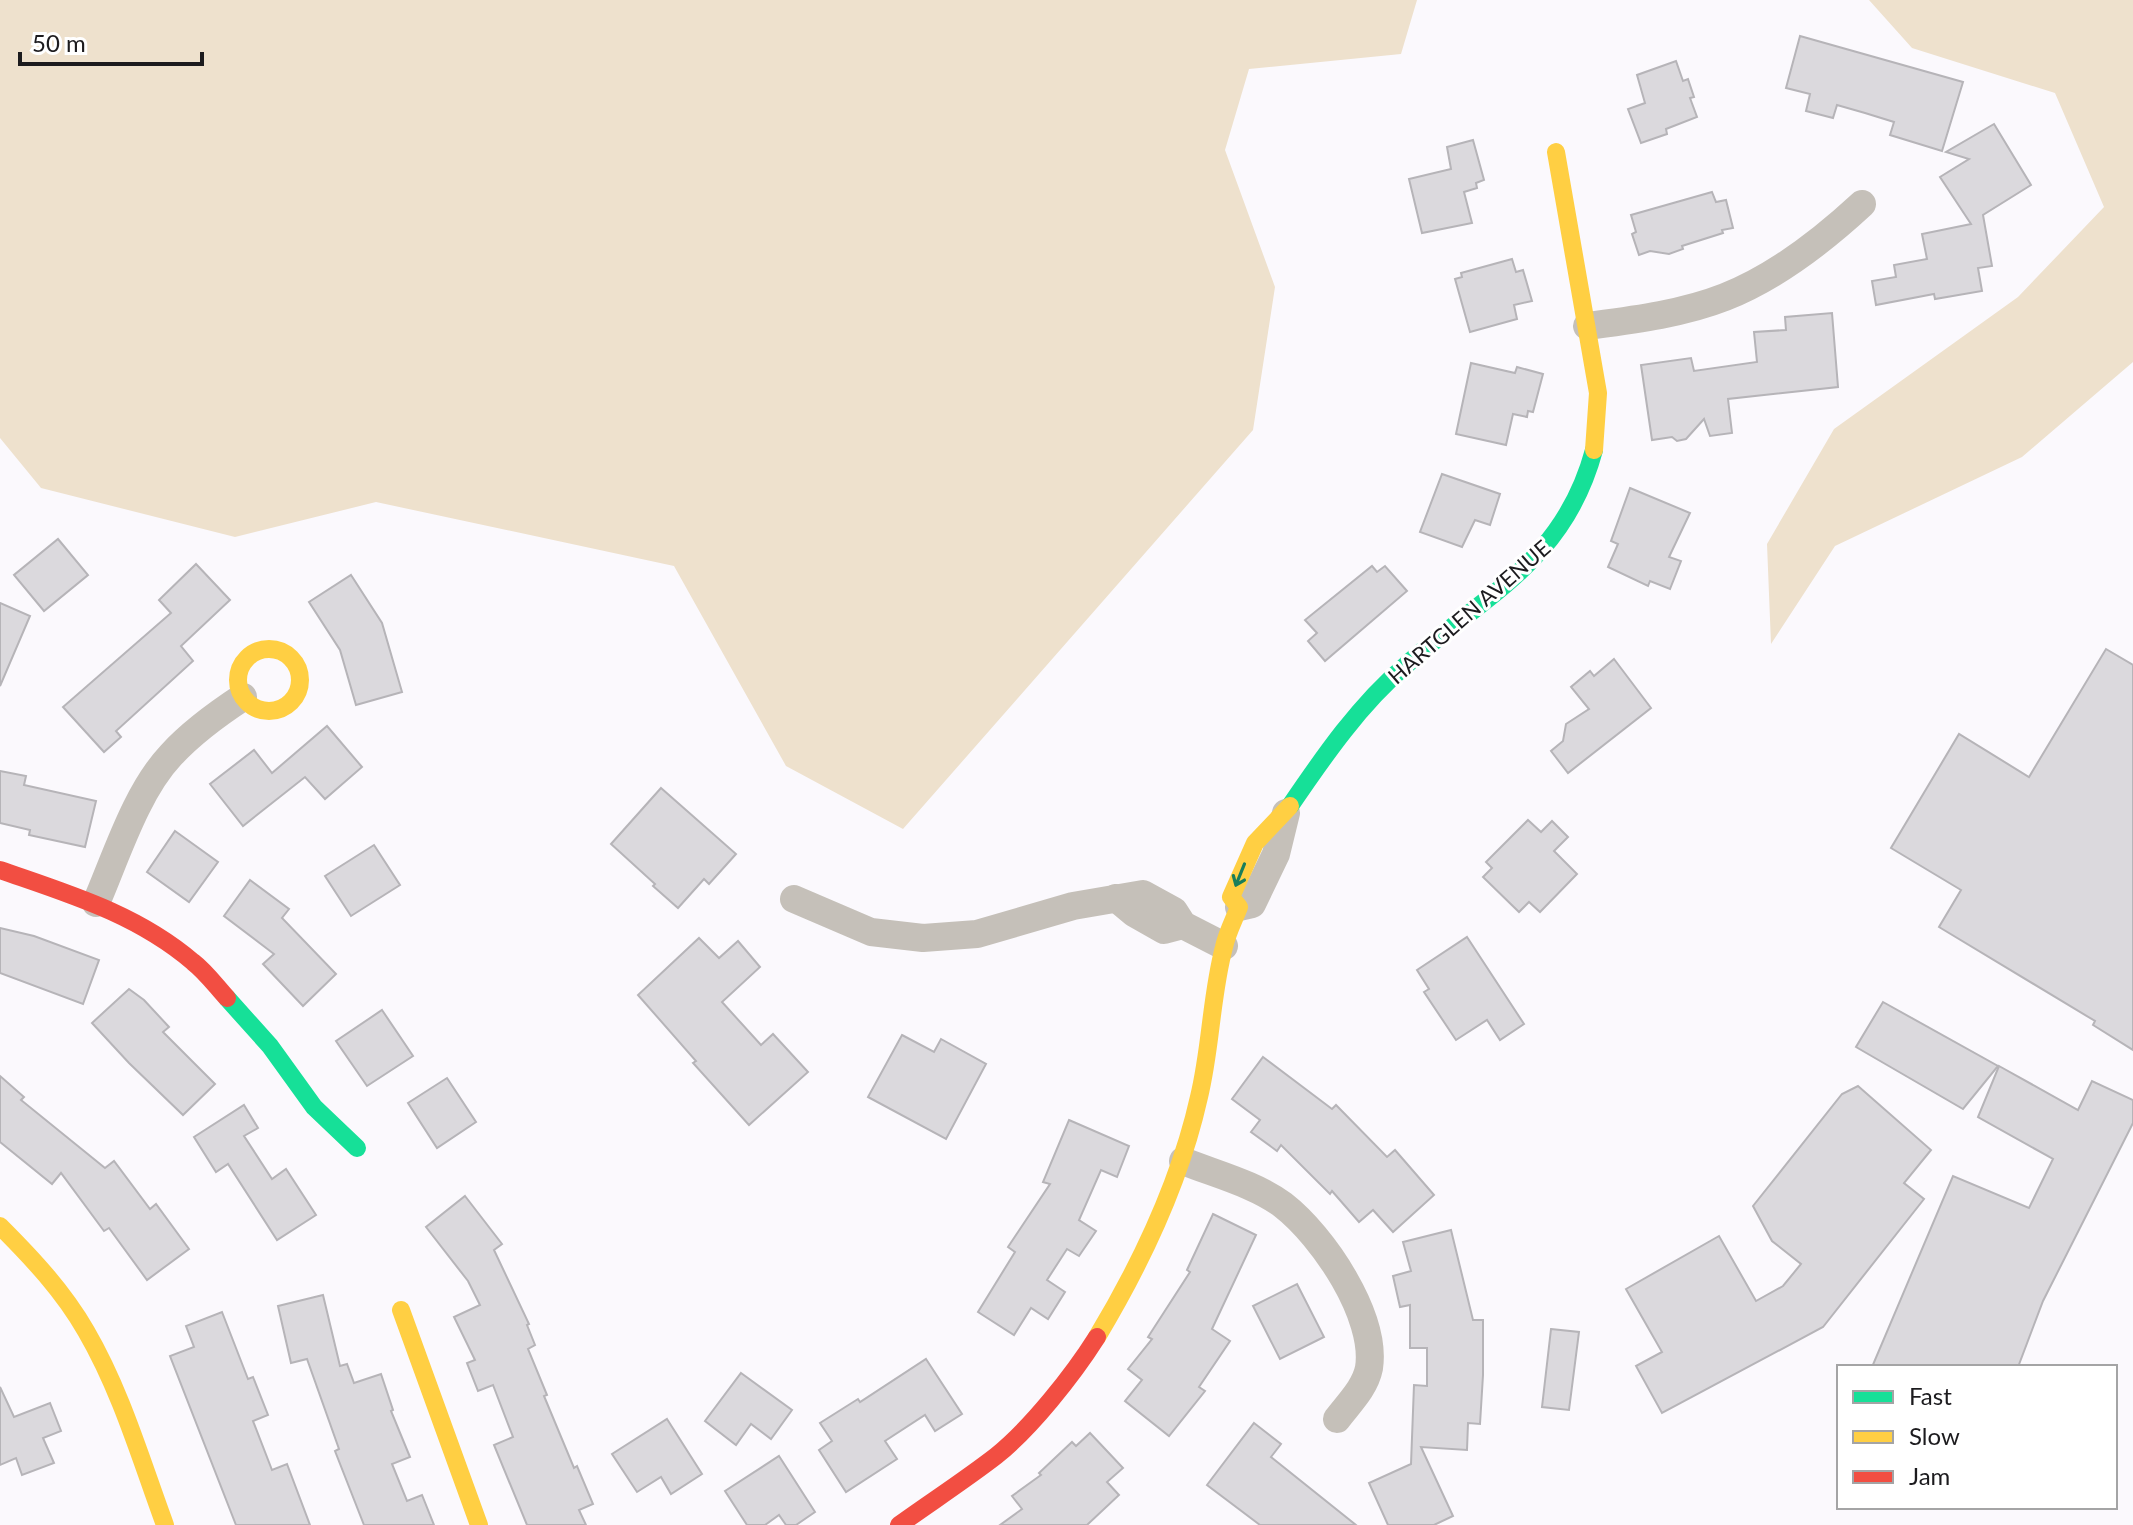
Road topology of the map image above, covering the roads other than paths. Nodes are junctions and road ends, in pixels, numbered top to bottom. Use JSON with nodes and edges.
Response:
{"nodes":[{"id":1,"x":1556,"y":152,"type":"dead end"},
{"id":2,"x":1862,"y":204,"type":"dead end"},
{"id":3,"x":1587,"y":326,"type":"junction"},
{"id":4,"x":243,"y":697,"type":"dead end"},
{"id":5,"x":1286,"y":811,"type":"joint"},
{"id":6,"x":0,"y":870,"type":"edge"},
{"id":7,"x":794,"y":899,"type":"dead end"},
{"id":8,"x":96,"y":903,"type":"junction"},
{"id":9,"x":1239,"y":907,"type":"joint"},
{"id":10,"x":1224,"y":946,"type":"junction"},
{"id":11,"x":357,"y":1148,"type":"dead end"},
{"id":12,"x":1183,"y":1161,"type":"junction"},
{"id":13,"x":0,"y":1226,"type":"edge"},
{"id":14,"x":401,"y":1310,"type":"dead end"},
{"id":15,"x":1337,"y":1419,"type":"dead end"},
{"id":16,"x":165,"y":1525,"type":"edge"},
{"id":17,"x":479,"y":1525,"type":"edge"},
{"id":18,"x":899,"y":1525,"type":"edge"}],
"edges":[{"from":1,"to":3,"type":"street","name":"HARTGLEN AVENUE"},
{"from":2,"to":3,"type":"street"},
{"from":3,"to":5,"type":"street","name":"HARTGLEN AVENUE"},
{"from":4,"to":8,"type":"street"},
{"from":5,"to":9,"type":"street","name":"HARTGLEN AVENUE"},
{"from":6,"to":8,"type":"street"},
{"from":7,"to":10,"type":"street"},
{"from":8,"to":11,"type":"street"},
{"from":9,"to":10,"type":"street","name":"HARTGLEN AVENUE"},
{"from":10,"to":12,"type":"street","name":"HARTGLEN AVENUE"},
{"from":12,"to":15,"type":"street"},
{"from":12,"to":18,"type":"street","name":"HARTGLEN AVENUE"},
{"from":13,"to":16,"type":"street"},
{"from":14,"to":17,"type":"street"}]}
